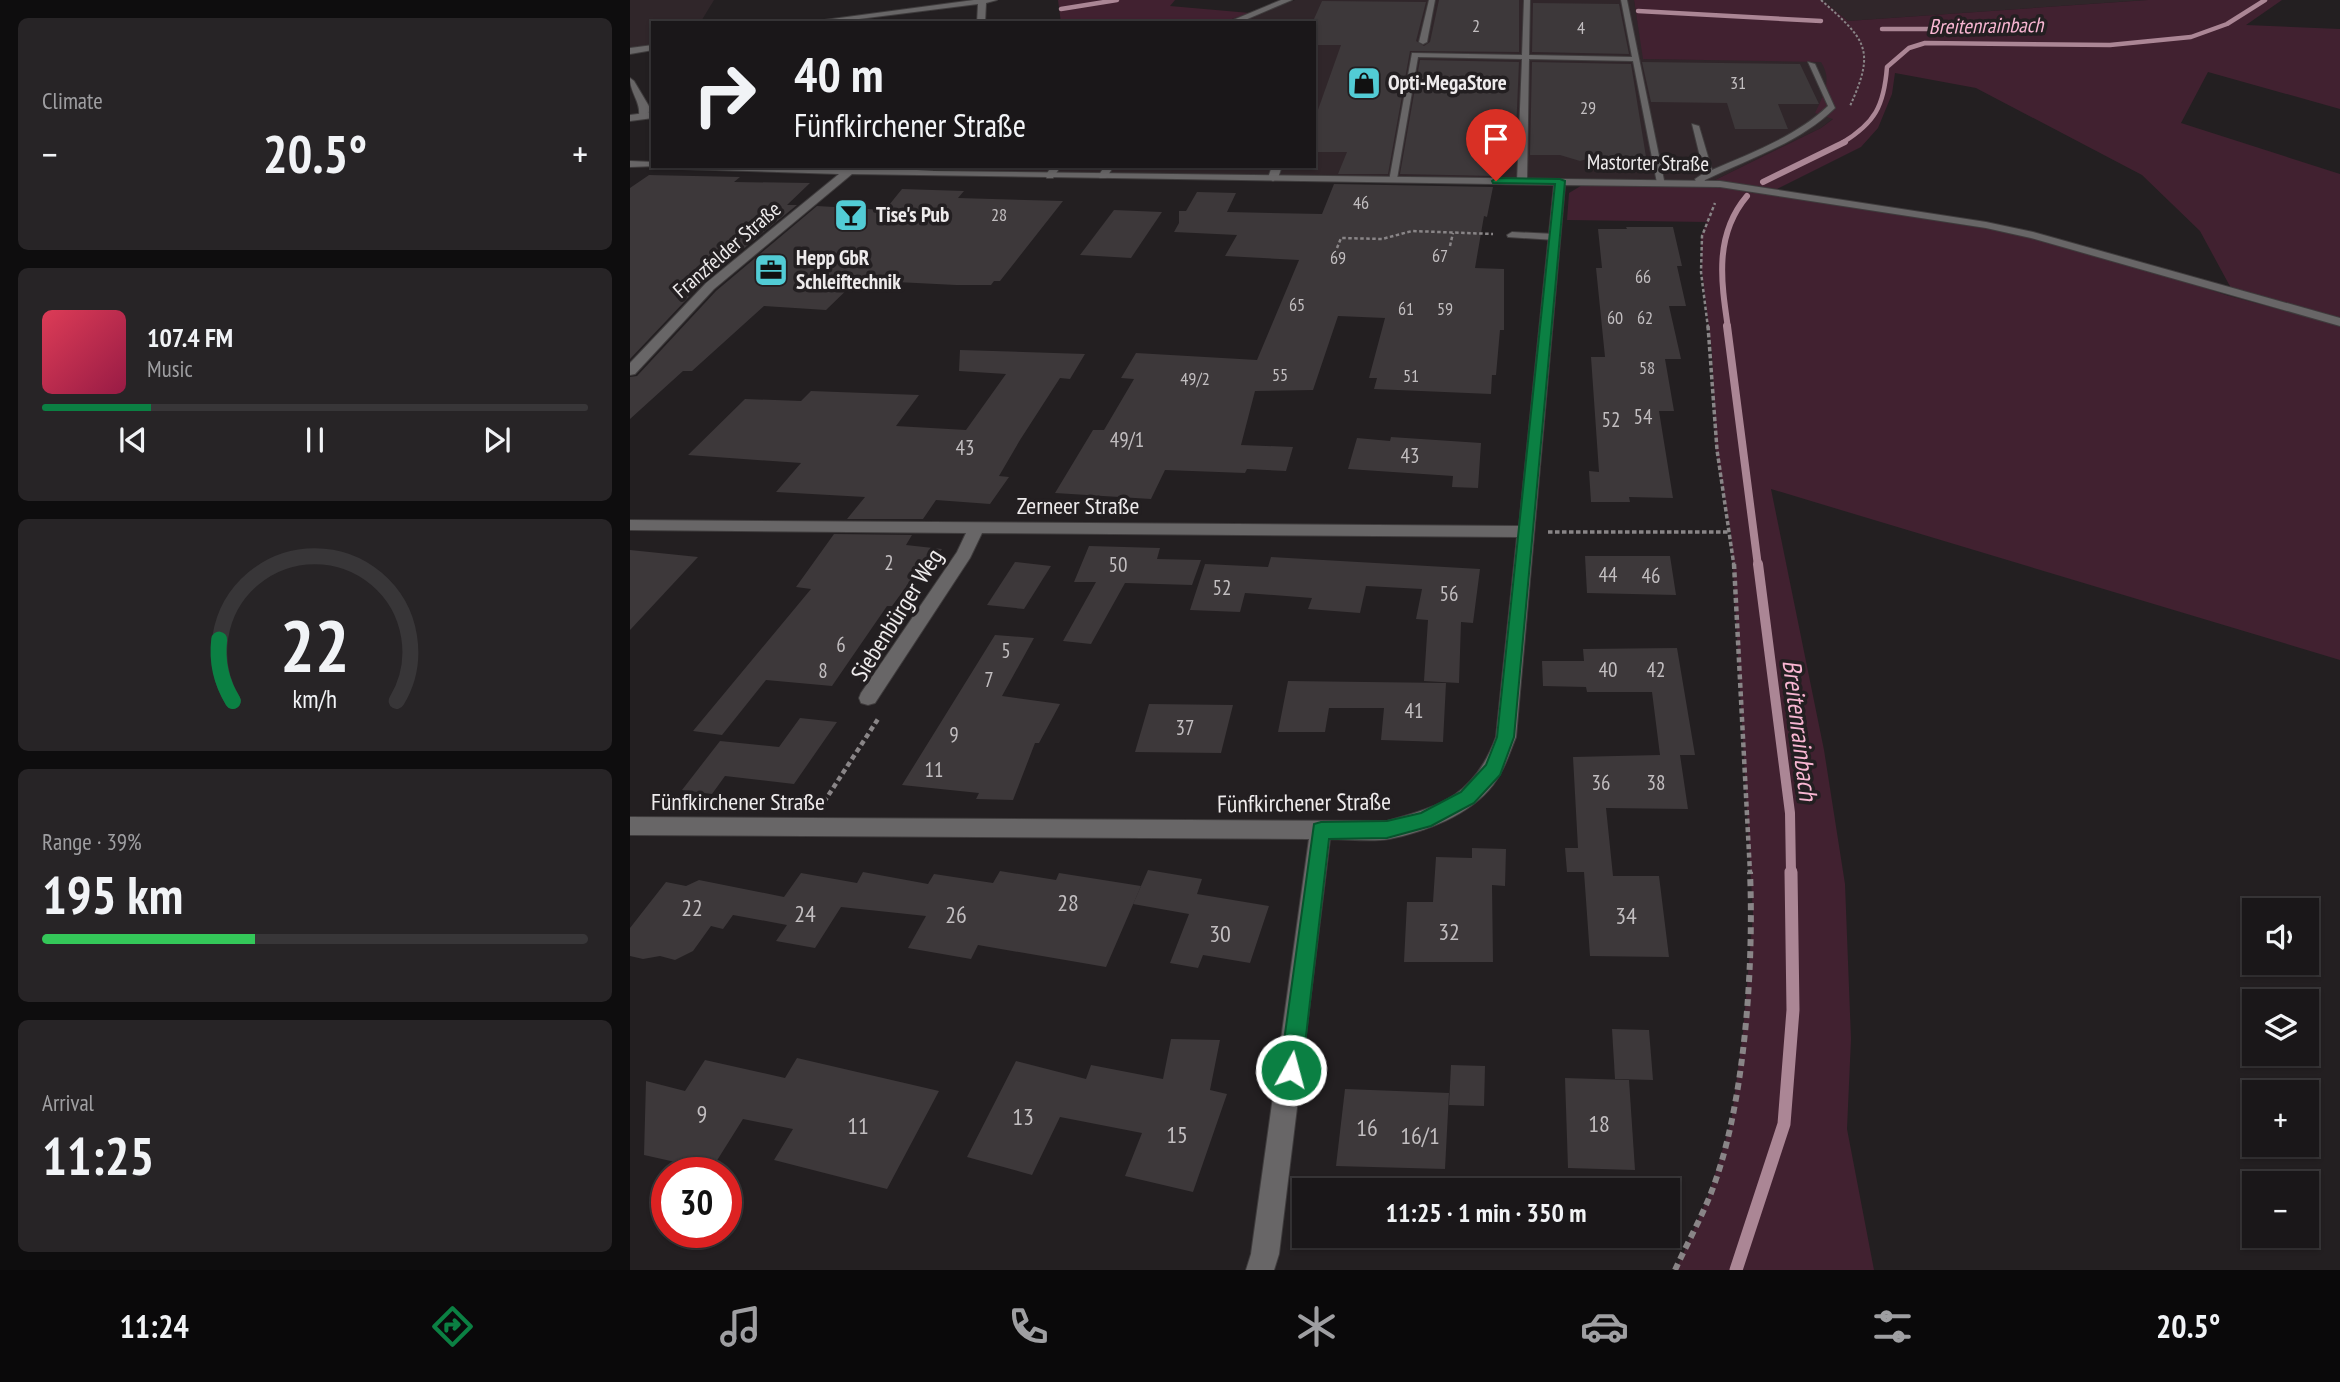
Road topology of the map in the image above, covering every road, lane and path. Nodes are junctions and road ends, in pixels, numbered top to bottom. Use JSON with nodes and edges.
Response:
{"nodes":[{"id":1,"x":993,"y":0,"type":"edge"},
{"id":2,"x":1288,"y":0,"type":"edge"},
{"id":3,"x":1432,"y":0,"type":"edge"},
{"id":4,"x":1527,"y":0,"type":"edge"},
{"id":5,"x":1624,"y":0,"type":"edge"},
{"id":6,"x":1821,"y":0,"type":"edge"},
{"id":7,"x":982,"y":1,"type":"edge"},
{"id":8,"x":822,"y":21,"type":"edge"},
{"id":9,"x":981,"y":21,"type":"edge"},
{"id":10,"x":1235,"y":21,"type":"edge"},
{"id":11,"x":1423,"y":42,"type":"dead end"},
{"id":12,"x":651,"y":47,"type":"edge"},
{"id":13,"x":630,"y":51,"type":"edge"},
{"id":14,"x":1866,"y":56,"type":"dead end"},
{"id":15,"x":1527,"y":57,"type":"junction"},
{"id":16,"x":1636,"y":59,"type":"junction"},
{"id":17,"x":1811,"y":64,"type":"dead end"},
{"id":18,"x":630,"y":81,"type":"edge"},
{"id":19,"x":649,"y":115,"type":"edge"},
{"id":20,"x":630,"y":118,"type":"edge"},
{"id":21,"x":1695,"y":126,"type":"dead end"},
{"id":22,"x":630,"y":164,"type":"edge"},
{"id":23,"x":649,"y":165,"type":"edge"},
{"id":24,"x":795,"y":168,"type":"edge"},
{"id":25,"x":1056,"y":168,"type":"edge"},
{"id":26,"x":1276,"y":168,"type":"edge"},
{"id":27,"x":852,"y":169,"type":"edge"},
{"id":28,"x":1107,"y":171,"type":"edge"},
{"id":29,"x":1709,"y":174,"type":"junction"},
{"id":30,"x":630,"y":175,"type":"edge"},
{"id":31,"x":1050,"y":176,"type":"junction"},
{"id":32,"x":1273,"y":178,"type":"junction"},
{"id":33,"x":1392,"y":179,"type":"junction"},
{"id":34,"x":1522,"y":181,"type":"junction"},
{"id":35,"x":1560,"y":181,"type":"junction"},
{"id":36,"x":1662,"y":183,"type":"junction"},
{"id":37,"x":1700,"y":183,"type":"junction"},
{"id":38,"x":1732,"y":185,"type":"junction"},
{"id":39,"x":1453,"y":233,"type":"junction"},
{"id":40,"x":1512,"y":235,"type":"joint"},
{"id":41,"x":1555,"y":237,"type":"junction"},
{"id":42,"x":1450,"y":246,"type":"dead end"},
{"id":43,"x":1337,"y":248,"type":"dead end"},
{"id":44,"x":2340,"y":322,"type":"edge"},
{"id":45,"x":630,"y":371,"type":"edge"},
{"id":46,"x":630,"y":525,"type":"edge"},
{"id":47,"x":976,"y":528,"type":"junction"},
{"id":48,"x":1526,"y":532,"type":"junction"},
{"id":49,"x":1729,"y":532,"type":"junction"},
{"id":50,"x":868,"y":698,"type":"joint"},
{"id":51,"x":630,"y":826,"type":"edge"},
{"id":52,"x":808,"y":827,"type":"junction"},
{"id":53,"x":1321,"y":830,"type":"junction"},
{"id":54,"x":1260,"y":1270,"type":"edge"},
{"id":55,"x":1675,"y":1270,"type":"edge"}],
"edges":[{"from":1,"to":7,"type":"street"},
{"from":2,"to":10,"type":"street"},
{"from":3,"to":11,"type":"lane"},
{"from":4,"to":15,"type":"lane"},
{"from":5,"to":16,"type":"lane"},
{"from":6,"to":14,"type":"path"},
{"from":7,"to":8,"type":"street"},
{"from":7,"to":9,"type":"street"},
{"from":12,"to":13,"type":"street"},
{"from":15,"to":16,"type":"lane"},
{"from":15,"to":33,"type":"lane"},
{"from":15,"to":34,"type":"lane"},
{"from":16,"to":36,"type":"lane"},
{"from":17,"to":29,"type":"lane"},
{"from":18,"to":19,"type":"street"},
{"from":19,"to":20,"type":"street"},
{"from":21,"to":29,"type":"lane"},
{"from":22,"to":23,"type":"street"},
{"from":23,"to":30,"type":"street"},
{"from":24,"to":27,"type":"street","name":"Mastorter Straße"},
{"from":25,"to":31,"type":"lane"},
{"from":26,"to":32,"type":"lane"},
{"from":27,"to":31,"type":"street","name":"Mastorter Straße"},
{"from":27,"to":45,"type":"street","name":"Franzfelder Straße"},
{"from":28,"to":31,"type":"street","name":"Mastorter Straße"},
{"from":28,"to":32,"type":"street","name":"Mastorter Straße"},
{"from":29,"to":37,"type":"lane"},
{"from":32,"to":33,"type":"street","name":"Mastorter Straße"},
{"from":33,"to":34,"type":"street","name":"Mastorter Straße"},
{"from":34,"to":35,"type":"street","name":"Mastorter Straße"},
{"from":35,"to":36,"type":"street","name":"Mastorter Straße"},
{"from":35,"to":41,"type":"street","name":"Fünfkirchener Straße"},
{"from":36,"to":37,"type":"street","name":"Mastorter Straße"},
{"from":37,"to":38,"type":"street","name":"Mastorter Straße"},
{"from":38,"to":44,"type":"street","name":"Mastorter Straße"},
{"from":38,"to":49,"type":"path"},
{"from":39,"to":40,"type":"path"},
{"from":39,"to":42,"type":"path"},
{"from":39,"to":43,"type":"path"},
{"from":40,"to":41,"type":"lane"},
{"from":41,"to":48,"type":"street","name":"Fünfkirchener Straße"},
{"from":46,"to":47,"type":"street","name":"Zerneer Straße"},
{"from":47,"to":48,"type":"street","name":"Zerneer Straße"},
{"from":47,"to":50,"type":"street","name":"Siebenbürger Weg"},
{"from":48,"to":49,"type":"path"},
{"from":48,"to":53,"type":"street","name":"Fünfkirchener Straße"},
{"from":49,"to":55,"type":"path"},
{"from":50,"to":52,"type":"path","name":"Siebenbürger Weg"},
{"from":51,"to":52,"type":"street","name":"Fünfkirchener Straße"},
{"from":52,"to":53,"type":"street","name":"Fünfkirchener Straße"},
{"from":53,"to":54,"type":"street"}]}
